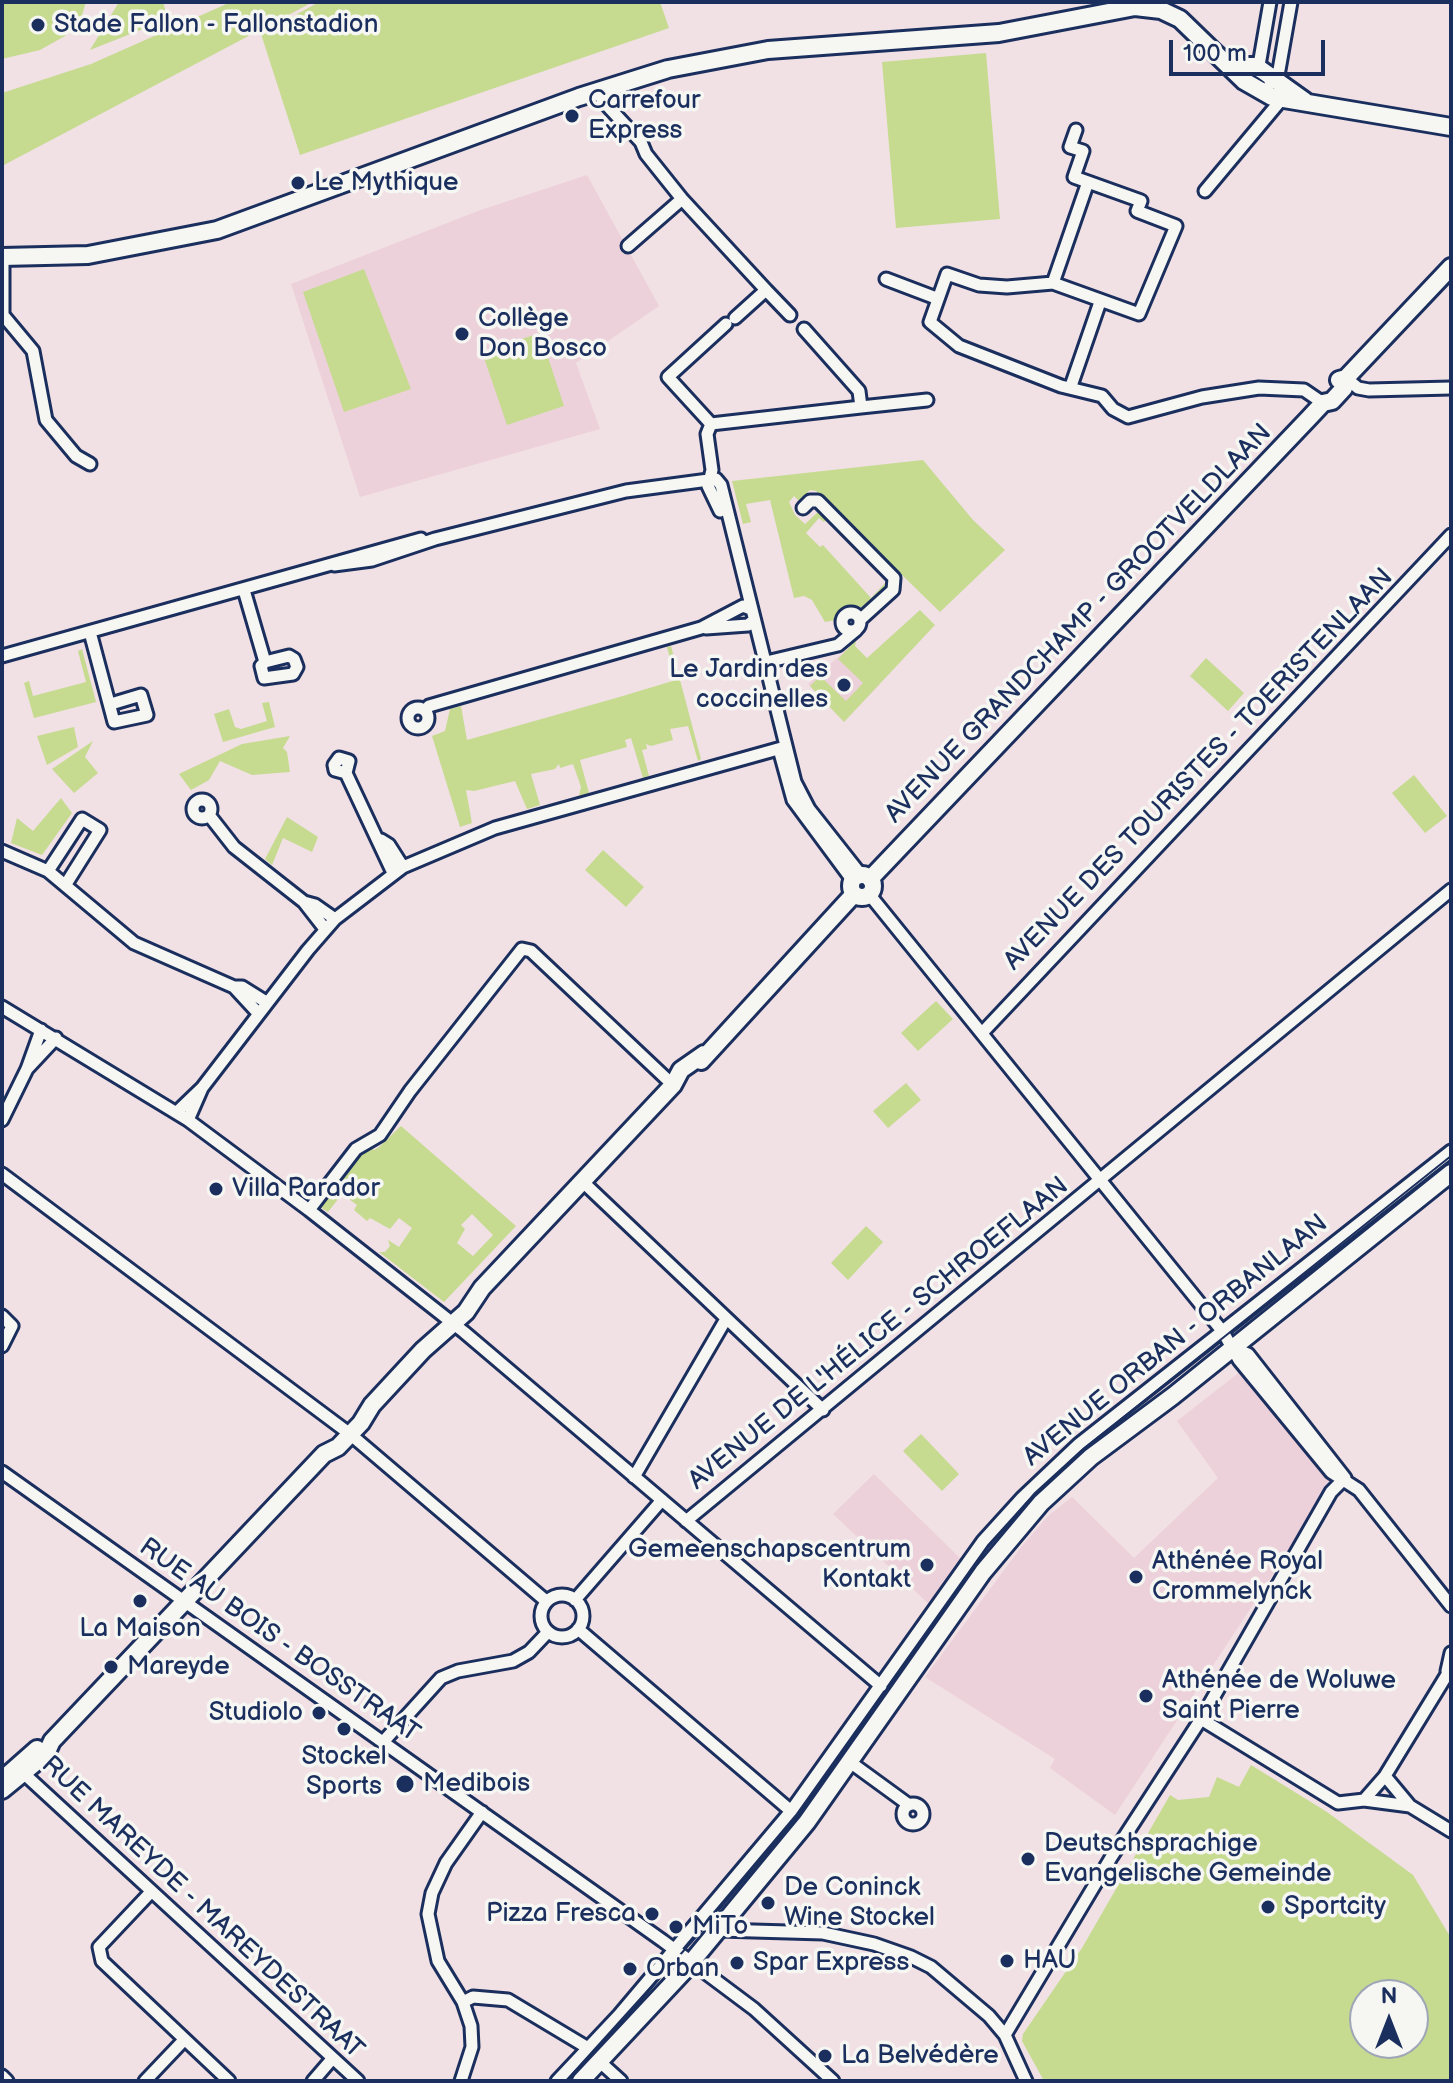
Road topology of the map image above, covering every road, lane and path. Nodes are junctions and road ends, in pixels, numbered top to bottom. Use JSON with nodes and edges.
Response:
{"nodes":[{"id":1,"x":1270,"y":2,"type":"edge"},
{"id":2,"x":1291,"y":2,"type":"edge"},
{"id":3,"x":1231,"y":66,"type":"junction"},
{"id":4,"x":1256,"y":66,"type":"junction"},
{"id":5,"x":1270,"y":90,"type":"junction"},
{"id":6,"x":599,"y":91,"type":"junction"},
{"id":7,"x":1451,"y":127,"type":"edge"},
{"id":8,"x":1076,"y":130,"type":"dead end"},
{"id":9,"x":1088,"y":182,"type":"junction"},
{"id":10,"x":1205,"y":191,"type":"dead end"},
{"id":11,"x":682,"y":199,"type":"junction"},
{"id":12,"x":628,"y":246,"type":"dead end"},
{"id":13,"x":3,"y":257,"type":"edge"},
{"id":14,"x":1451,"y":267,"type":"edge"},
{"id":15,"x":886,"y":279,"type":"dead end"},
{"id":16,"x":1053,"y":283,"type":"junction"},
{"id":17,"x":766,"y":290,"type":"junction"},
{"id":18,"x":936,"y":298,"type":"junction"},
{"id":19,"x":1100,"y":302,"type":"junction"},
{"id":20,"x":790,"y":315,"type":"dead end"},
{"id":21,"x":804,"y":329,"type":"dead end"},
{"id":22,"x":1346,"y":378,"type":"junction"},
{"id":23,"x":1071,"y":386,"type":"junction"},
{"id":24,"x":1451,"y":388,"type":"edge"},
{"id":25,"x":927,"y":400,"type":"dead end"},
{"id":26,"x":1323,"y":403,"type":"junction"},
{"id":27,"x":861,"y":407,"type":"junction"},
{"id":28,"x":711,"y":424,"type":"junction"},
{"id":29,"x":90,"y":464,"type":"dead end"},
{"id":30,"x":708,"y":479,"type":"junction"},
{"id":31,"x":803,"y":508,"type":"dead end"},
{"id":32,"x":1450,"y":538,"type":"edge"},
{"id":33,"x":244,"y":590,"type":"junction"},
{"id":34,"x":749,"y":615,"type":"junction"},
{"id":35,"x":858,"y":624,"type":"junction"},
{"id":36,"x":701,"y":628,"type":"junction"},
{"id":37,"x":90,"y":632,"type":"junction"},
{"id":38,"x":829,"y":645,"type":"junction"},
{"id":39,"x":2,"y":656,"type":"edge"},
{"id":40,"x":265,"y":662,"type":"dead end"},
{"id":41,"x":761,"y":663,"type":"junction"},
{"id":42,"x":111,"y":704,"type":"dead end"},
{"id":43,"x":425,"y":711,"type":"dead end"},
{"id":44,"x":782,"y":747,"type":"junction"},
{"id":45,"x":346,"y":773,"type":"dead end"},
{"id":46,"x":209,"y":815,"type":"dead end"},
{"id":47,"x":2,"y":851,"type":"edge"},
{"id":48,"x":398,"y":870,"type":"junction"},
{"id":49,"x":48,"y":871,"type":"junction"},
{"id":50,"x":66,"y":884,"type":"junction"},
{"id":51,"x":861,"y":885,"type":"junction"},
{"id":52,"x":1451,"y":890,"type":"edge"},
{"id":53,"x":304,"y":902,"type":"junction"},
{"id":54,"x":335,"y":919,"type":"junction"},
{"id":55,"x":325,"y":929,"type":"junction"},
{"id":56,"x":234,"y":987,"type":"junction"},
{"id":57,"x":266,"y":1002,"type":"junction"},
{"id":58,"x":2,"y":1007,"type":"edge"},
{"id":59,"x":258,"y":1013,"type":"junction"},
{"id":60,"x":41,"y":1030,"type":"junction"},
{"id":61,"x":982,"y":1033,"type":"junction"},
{"id":62,"x":56,"y":1038,"type":"junction"},
{"id":63,"x":27,"y":1069,"type":"junction"},
{"id":64,"x":673,"y":1085,"type":"junction"},
{"id":65,"x":202,"y":1088,"type":"junction"},
{"id":66,"x":177,"y":1112,"type":"junction"},
{"id":67,"x":2,"y":1120,"type":"edge"},
{"id":68,"x":188,"y":1120,"type":"junction"},
{"id":69,"x":1451,"y":1151,"type":"edge"},
{"id":70,"x":1451,"y":1173,"type":"edge"},
{"id":71,"x":2,"y":1174,"type":"edge"},
{"id":72,"x":1100,"y":1181,"type":"junction"},
{"id":73,"x":583,"y":1182,"type":"junction"},
{"id":74,"x":309,"y":1210,"type":"junction"},
{"id":75,"x":2,"y":1316,"type":"edge"},
{"id":76,"x":726,"y":1319,"type":"junction"},
{"id":77,"x":450,"y":1321,"type":"junction"},
{"id":78,"x":1223,"y":1332,"type":"junction"},
{"id":79,"x":2,"y":1346,"type":"edge"},
{"id":80,"x":1234,"y":1348,"type":"junction"},
{"id":81,"x":823,"y":1410,"type":"junction"},
{"id":82,"x":346,"y":1431,"type":"junction"},
{"id":83,"x":2,"y":1472,"type":"edge"},
{"id":84,"x":634,"y":1477,"type":"junction"},
{"id":85,"x":1345,"y":1478,"type":"junction"},
{"id":86,"x":662,"y":1500,"type":"junction"},
{"id":87,"x":686,"y":1521,"type":"junction"},
{"id":88,"x":575,"y":1600,"type":"junction"},
{"id":89,"x":184,"y":1601,"type":"junction"},
{"id":90,"x":546,"y":1601,"type":"junction"},
{"id":91,"x":1451,"y":1606,"type":"edge"},
{"id":92,"x":578,"y":1629,"type":"junction"},
{"id":93,"x":548,"y":1632,"type":"junction"},
{"id":94,"x":1451,"y":1653,"type":"edge"},
{"id":95,"x":1449,"y":1670,"type":"edge"},
{"id":96,"x":881,"y":1686,"type":"junction"},
{"id":97,"x":1201,"y":1719,"type":"junction"},
{"id":98,"x":383,"y":1742,"type":"junction"},
{"id":99,"x":850,"y":1762,"type":"junction"},
{"id":100,"x":21,"y":1770,"type":"junction"},
{"id":101,"x":1385,"y":1776,"type":"junction"},
{"id":102,"x":2,"y":1780,"type":"edge"},
{"id":103,"x":2,"y":1790,"type":"edge"},
{"id":104,"x":1364,"y":1800,"type":"junction"},
{"id":105,"x":909,"y":1805,"type":"dead end"},
{"id":106,"x":1410,"y":1806,"type":"junction"},
{"id":107,"x":791,"y":1811,"type":"junction"},
{"id":108,"x":482,"y":1812,"type":"junction"},
{"id":109,"x":1451,"y":1831,"type":"edge"},
{"id":110,"x":150,"y":1893,"type":"junction"},
{"id":111,"x":722,"y":1896,"type":"junction"},
{"id":112,"x":736,"y":1909,"type":"junction"},
{"id":113,"x":719,"y":1930,"type":"junction"},
{"id":114,"x":675,"y":1950,"type":"junction"},
{"id":115,"x":692,"y":1962,"type":"junction"},
{"id":116,"x":463,"y":2002,"type":"junction"},
{"id":117,"x":1005,"y":2035,"type":"junction"},
{"id":118,"x":184,"y":2040,"type":"junction"},
{"id":119,"x":594,"y":2054,"type":"junction"},
{"id":120,"x":332,"y":2059,"type":"junction"},
{"id":121,"x":2,"y":2076,"type":"edge"},
{"id":122,"x":7,"y":2081,"type":"edge"},
{"id":123,"x":145,"y":2081,"type":"edge"},
{"id":124,"x":229,"y":2081,"type":"edge"},
{"id":125,"x":313,"y":2081,"type":"edge"},
{"id":126,"x":358,"y":2081,"type":"edge"},
{"id":127,"x":461,"y":2081,"type":"edge"},
{"id":128,"x":557,"y":2081,"type":"edge"},
{"id":129,"x":581,"y":2081,"type":"edge"},
{"id":130,"x":621,"y":2081,"type":"edge"},
{"id":131,"x":833,"y":2081,"type":"edge"},
{"id":132,"x":1026,"y":2081,"type":"edge"}],
"edges":[{"from":1,"to":4,"type":"street"},
{"from":2,"to":5,"type":"street"},
{"from":3,"to":4,"type":"street"},
{"from":3,"to":5,"type":"street"},
{"from":3,"to":6,"type":"street"},
{"from":4,"to":5,"type":"street"},
{"from":5,"to":7,"type":"street"},
{"from":5,"to":10,"type":"street"},
{"from":6,"to":11,"type":"street"},
{"from":6,"to":13,"type":"street"},
{"from":8,"to":9,"type":"street"},
{"from":9,"to":16,"type":"street"},
{"from":9,"to":19,"type":"street"},
{"from":11,"to":12,"type":"street"},
{"from":11,"to":17,"type":"street"},
{"from":13,"to":29,"type":"street"},
{"from":14,"to":22,"type":"street","name":"AVENUE GRANDCHAMP - GROOTVELDLAAN"},
{"from":15,"to":18,"type":"street"},
{"from":16,"to":18,"type":"street"},
{"from":16,"to":19,"type":"street"},
{"from":17,"to":20,"type":"street"},
{"from":17,"to":28,"type":"street"},
{"from":18,"to":23,"type":"street"},
{"from":19,"to":23,"type":"street"},
{"from":21,"to":27,"type":"street"},
{"from":22,"to":24,"type":"street"},
{"from":22,"to":26,"type":"street","name":"AVENUE GRANDCHAMP - GROOTVELDLAAN"},
{"from":23,"to":26,"type":"street"},
{"from":25,"to":27,"type":"street"},
{"from":26,"to":51,"type":"street","name":"AVENUE GRANDCHAMP - GROOTVELDLAAN"},
{"from":27,"to":28,"type":"street"},
{"from":28,"to":30,"type":"street"},
{"from":30,"to":33,"type":"street"},
{"from":30,"to":34,"type":"street"},
{"from":31,"to":35,"type":"street"},
{"from":32,"to":61,"type":"street","name":"AVENUE DES TOURISTES - TOERISTENLAAN"},
{"from":33,"to":37,"type":"street"},
{"from":33,"to":40,"type":"street"},
{"from":34,"to":36,"type":"street"},
{"from":34,"to":36,"type":"street"},
{"from":34,"to":41,"type":"street"},
{"from":35,"to":38,"type":"street"},
{"from":35,"to":38,"type":"street"},
{"from":36,"to":43,"type":"street"},
{"from":37,"to":39,"type":"street"},
{"from":37,"to":42,"type":"street"},
{"from":38,"to":41,"type":"street"},
{"from":41,"to":44,"type":"street"},
{"from":44,"to":48,"type":"street"},
{"from":44,"to":51,"type":"street"},
{"from":45,"to":48,"type":"street"},
{"from":46,"to":53,"type":"street"},
{"from":47,"to":49,"type":"street"},
{"from":48,"to":54,"type":"street"},
{"from":49,"to":50,"type":"street"},
{"from":49,"to":50,"type":"street"},
{"from":50,"to":56,"type":"street"},
{"from":51,"to":61,"type":"street"},
{"from":51,"to":64,"type":"street","name":"AVENUE GRANDCHAMP - GROOTVELDLAAN"},
{"from":52,"to":72,"type":"street","name":"AVENUE DE L'HÉLICE - SCHROEFLAAN"},
{"from":53,"to":54,"type":"street"},
{"from":53,"to":55,"type":"street"},
{"from":54,"to":55,"type":"street"},
{"from":55,"to":57,"type":"street"},
{"from":56,"to":57,"type":"street"},
{"from":56,"to":59,"type":"street"},
{"from":57,"to":59,"type":"street"},
{"from":58,"to":60,"type":"street"},
{"from":59,"to":65,"type":"street"},
{"from":60,"to":62,"type":"street"},
{"from":60,"to":63,"type":"street"},
{"from":61,"to":72,"type":"street"},
{"from":62,"to":63,"type":"street"},
{"from":62,"to":66,"type":"street"},
{"from":63,"to":67,"type":"street"},
{"from":64,"to":73,"type":"street","name":"AVENUE GRANDCHAMP - GROOTVELDLAAN"},
{"from":64,"to":74,"type":"street"},
{"from":65,"to":66,"type":"street"},
{"from":65,"to":68,"type":"street"},
{"from":66,"to":68,"type":"street"},
{"from":68,"to":74,"type":"street"},
{"from":69,"to":78,"type":"street","name":"AVENUE ORBAN - ORBANLAAN"},
{"from":70,"to":80,"type":"street","name":"AVENUE ORBAN - ORBANLAAN"},
{"from":71,"to":82,"type":"street"},
{"from":72,"to":78,"type":"street"},
{"from":72,"to":81,"type":"street","name":"AVENUE DE L'HÉLICE - SCHROEFLAAN"},
{"from":73,"to":76,"type":"street"},
{"from":73,"to":77,"type":"street","name":"AVENUE GRANDCHAMP - GROOTVELDLAAN"},
{"from":74,"to":77,"type":"street"},
{"from":75,"to":79,"type":"street"},
{"from":76,"to":81,"type":"street"},
{"from":76,"to":84,"type":"street"},
{"from":77,"to":82,"type":"street","name":"AVENUE GRANDCHAMP - GROOTVELDLAAN"},
{"from":77,"to":84,"type":"street"},
{"from":78,"to":80,"type":"street"},
{"from":78,"to":96,"type":"street","name":"AVENUE ORBAN - ORBANLAAN"},
{"from":80,"to":85,"type":"street"},
{"from":80,"to":99,"type":"street","name":"AVENUE ORBAN - ORBANLAAN"},
{"from":81,"to":87,"type":"street","name":"AVENUE DE L'HÉLICE - SCHROEFLAAN"},
{"from":82,"to":89,"type":"street","name":"AVENUE GRANDCHAMP - GROOTVELDLAAN"},
{"from":82,"to":90,"type":"street"},
{"from":83,"to":89,"type":"street","name":"RUE AU BOIS - BOSSTRAAT"},
{"from":84,"to":86,"type":"street"},
{"from":85,"to":91,"type":"street"},
{"from":85,"to":97,"type":"street"},
{"from":86,"to":87,"type":"street"},
{"from":86,"to":88,"type":"street"},
{"from":87,"to":96,"type":"street"},
{"from":88,"to":90,"type":"street"},
{"from":88,"to":92,"type":"street"},
{"from":89,"to":98,"type":"street","name":"RUE AU BOIS - BOSSTRAAT"},
{"from":89,"to":100,"type":"street","name":"AVENUE GRANDCHAMP - GROOTVELDLAAN"},
{"from":90,"to":93,"type":"street"},
{"from":92,"to":93,"type":"street"},
{"from":92,"to":107,"type":"street"},
{"from":93,"to":98,"type":"street"},
{"from":94,"to":95,"type":"street"},
{"from":95,"to":101,"type":"street"},
{"from":96,"to":107,"type":"street","name":"AVENUE ORBAN - ORBANLAAN"},
{"from":97,"to":104,"type":"street"},
{"from":97,"to":117,"type":"street"},
{"from":98,"to":108,"type":"street","name":"RUE AU BOIS - BOSSTRAAT"},
{"from":99,"to":105,"type":"street"},
{"from":99,"to":112,"type":"street","name":"AVENUE ORBAN - ORBANLAAN"},
{"from":100,"to":102,"type":"street"},
{"from":100,"to":103,"type":"street"},
{"from":100,"to":110,"type":"street","name":"RUE MAREYDE - MAREYDESTRAAT"},
{"from":101,"to":104,"type":"street"},
{"from":101,"to":106,"type":"street"},
{"from":104,"to":106,"type":"street"},
{"from":106,"to":109,"type":"street"},
{"from":107,"to":111,"type":"street","name":"AVENUE ORBAN - ORBANLAAN"},
{"from":108,"to":114,"type":"street","name":"RUE AU BOIS - BOSSTRAAT"},
{"from":108,"to":116,"type":"street"},
{"from":110,"to":118,"type":"street"},
{"from":110,"to":120,"type":"street","name":"RUE MAREYDE - MAREYDESTRAAT"},
{"from":111,"to":112,"type":"street"},
{"from":111,"to":114,"type":"street","name":"AVENUE ORBAN - ORBANLAAN"},
{"from":112,"to":113,"type":"street","name":"AVENUE ORBAN - ORBANLAAN"},
{"from":113,"to":115,"type":"street","name":"AVENUE ORBAN - ORBANLAAN"},
{"from":113,"to":117,"type":"street"},
{"from":114,"to":115,"type":"street","name":"RUE AU BOIS - BOSSTRAAT"},
{"from":114,"to":119,"type":"street","name":"AVENUE ORBAN - ORBANLAAN"},
{"from":115,"to":119,"type":"street","name":"AVENUE ORBAN - ORBANLAAN"},
{"from":115,"to":131,"type":"street","name":"RUE AU BOIS - BOSSTRAAT"},
{"from":116,"to":119,"type":"street"},
{"from":116,"to":127,"type":"street"},
{"from":117,"to":132,"type":"street"},
{"from":118,"to":123,"type":"street"},
{"from":118,"to":124,"type":"street"},
{"from":119,"to":128,"type":"street","name":"AVENUE ORBAN - ORBANLAAN"},
{"from":119,"to":129,"type":"street","name":"AVENUE ORBAN - ORBANLAAN"},
{"from":119,"to":130,"type":"street"},
{"from":120,"to":125,"type":"street"},
{"from":120,"to":126,"type":"street","name":"RUE MAREYDE - MAREYDESTRAAT"},
{"from":121,"to":122,"type":"street"}]}
